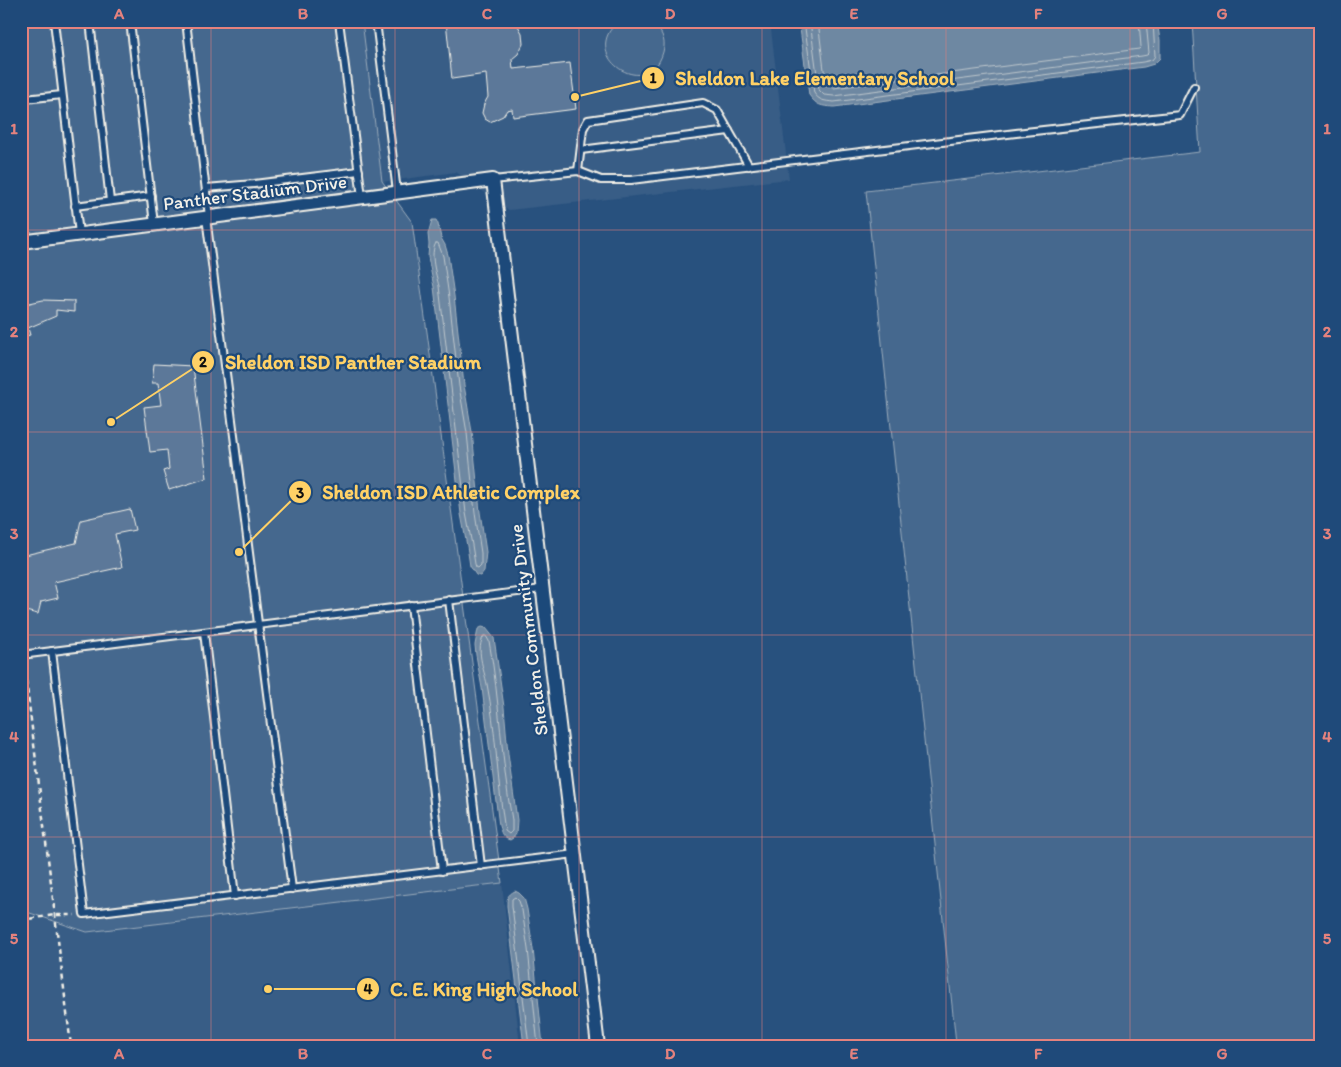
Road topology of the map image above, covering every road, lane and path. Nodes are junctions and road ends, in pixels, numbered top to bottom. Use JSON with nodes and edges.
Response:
{"nodes":[{"id":1,"x":54,"y":21,"type":"edge"},
{"id":2,"x":90,"y":21,"type":"edge"},
{"id":3,"x":130,"y":21,"type":"edge"},
{"id":4,"x":186,"y":21,"type":"edge"},
{"id":5,"x":340,"y":21,"type":"edge"},
{"id":6,"x":376,"y":21,"type":"edge"},
{"id":7,"x":21,"y":66,"type":"edge"},
{"id":8,"x":1194,"y":87,"type":"dead end"},
{"id":9,"x":62,"y":95,"type":"junction"},
{"id":10,"x":729,"y":131,"type":"junction"},
{"id":11,"x":581,"y":150,"type":"junction"},
{"id":12,"x":749,"y":166,"type":"junction"},
{"id":13,"x":358,"y":171,"type":"junction"},
{"id":14,"x":578,"y":171,"type":"junction"},
{"id":15,"x":493,"y":180,"type":"junction"},
{"id":16,"x":206,"y":188,"type":"junction"},
{"id":17,"x":397,"y":192,"type":"junction"},
{"id":18,"x":151,"y":196,"type":"junction"},
{"id":19,"x":362,"y":197,"type":"junction"},
{"id":20,"x":110,"y":201,"type":"junction"},
{"id":21,"x":76,"y":206,"type":"junction"},
{"id":22,"x":208,"y":217,"type":"junction"},
{"id":23,"x":154,"y":224,"type":"junction"},
{"id":24,"x":79,"y":234,"type":"junction"},
{"id":25,"x":21,"y":242,"type":"edge"},
{"id":26,"x":542,"y":588,"type":"junction"},
{"id":27,"x":449,"y":600,"type":"junction"},
{"id":28,"x":411,"y":605,"type":"junction"},
{"id":29,"x":258,"y":625,"type":"junction"},
{"id":30,"x":204,"y":632,"type":"junction"},
{"id":31,"x":52,"y":651,"type":"junction"},
{"id":32,"x":22,"y":655,"type":"edge"},
{"id":33,"x":575,"y":854,"type":"junction"},
{"id":34,"x":481,"y":866,"type":"junction"},
{"id":35,"x":442,"y":870,"type":"junction"},
{"id":36,"x":292,"y":889,"type":"junction"},
{"id":37,"x":235,"y":896,"type":"junction"},
{"id":38,"x":84,"y":914,"type":"junction"},
{"id":39,"x":56,"y":915,"type":"junction"},
{"id":40,"x":21,"y":920,"type":"edge"},
{"id":41,"x":71,"y":1046,"type":"edge"},
{"id":42,"x":598,"y":1046,"type":"edge"}],
"edges":[{"from":1,"to":9,"type":"lane"},
{"from":2,"to":20,"type":"lane"},
{"from":3,"to":18,"type":"lane"},
{"from":4,"to":16,"type":"lane"},
{"from":5,"to":13,"type":"lane"},
{"from":6,"to":17,"type":"lane"},
{"from":7,"to":9,"type":"lane"},
{"from":8,"to":12,"type":"lane"},
{"from":9,"to":21,"type":"lane"},
{"from":10,"to":11,"type":"lane"},
{"from":10,"to":11,"type":"lane"},
{"from":10,"to":12,"type":"lane"},
{"from":11,"to":14,"type":"lane"},
{"from":12,"to":14,"type":"lane"},
{"from":13,"to":16,"type":"lane"},
{"from":13,"to":19,"type":"lane"},
{"from":14,"to":15,"type":"lane"},
{"from":15,"to":17,"type":"street","name":"Panther Stadium Drive"},
{"from":15,"to":26,"type":"street","name":"Sheldon Community Drive"},
{"from":16,"to":22,"type":"lane"},
{"from":17,"to":19,"type":"street","name":"Panther Stadium Drive"},
{"from":18,"to":20,"type":"lane"},
{"from":18,"to":23,"type":"lane"},
{"from":19,"to":22,"type":"street","name":"Panther Stadium Drive"},
{"from":20,"to":21,"type":"lane"},
{"from":21,"to":24,"type":"lane"},
{"from":22,"to":23,"type":"street","name":"Panther Stadium Drive"},
{"from":22,"to":29,"type":"lane"},
{"from":23,"to":24,"type":"street","name":"Panther Stadium Drive"},
{"from":24,"to":25,"type":"street","name":"Panther Stadium Drive"},
{"from":26,"to":27,"type":"lane"},
{"from":26,"to":33,"type":"street","name":"Sheldon Community Drive"},
{"from":27,"to":28,"type":"lane"},
{"from":27,"to":34,"type":"lane"},
{"from":28,"to":29,"type":"lane"},
{"from":28,"to":35,"type":"lane"},
{"from":29,"to":30,"type":"lane"},
{"from":29,"to":36,"type":"lane"},
{"from":30,"to":31,"type":"lane"},
{"from":30,"to":37,"type":"lane"},
{"from":31,"to":32,"type":"lane"},
{"from":31,"to":38,"type":"lane"},
{"from":32,"to":39,"type":"path"},
{"from":33,"to":34,"type":"lane"},
{"from":33,"to":42,"type":"street","name":"Sheldon Community Drive"},
{"from":34,"to":35,"type":"lane"},
{"from":35,"to":36,"type":"lane"},
{"from":36,"to":37,"type":"lane"},
{"from":37,"to":38,"type":"lane"},
{"from":38,"to":39,"type":"path"},
{"from":39,"to":40,"type":"path"},
{"from":39,"to":41,"type":"path"}]}
